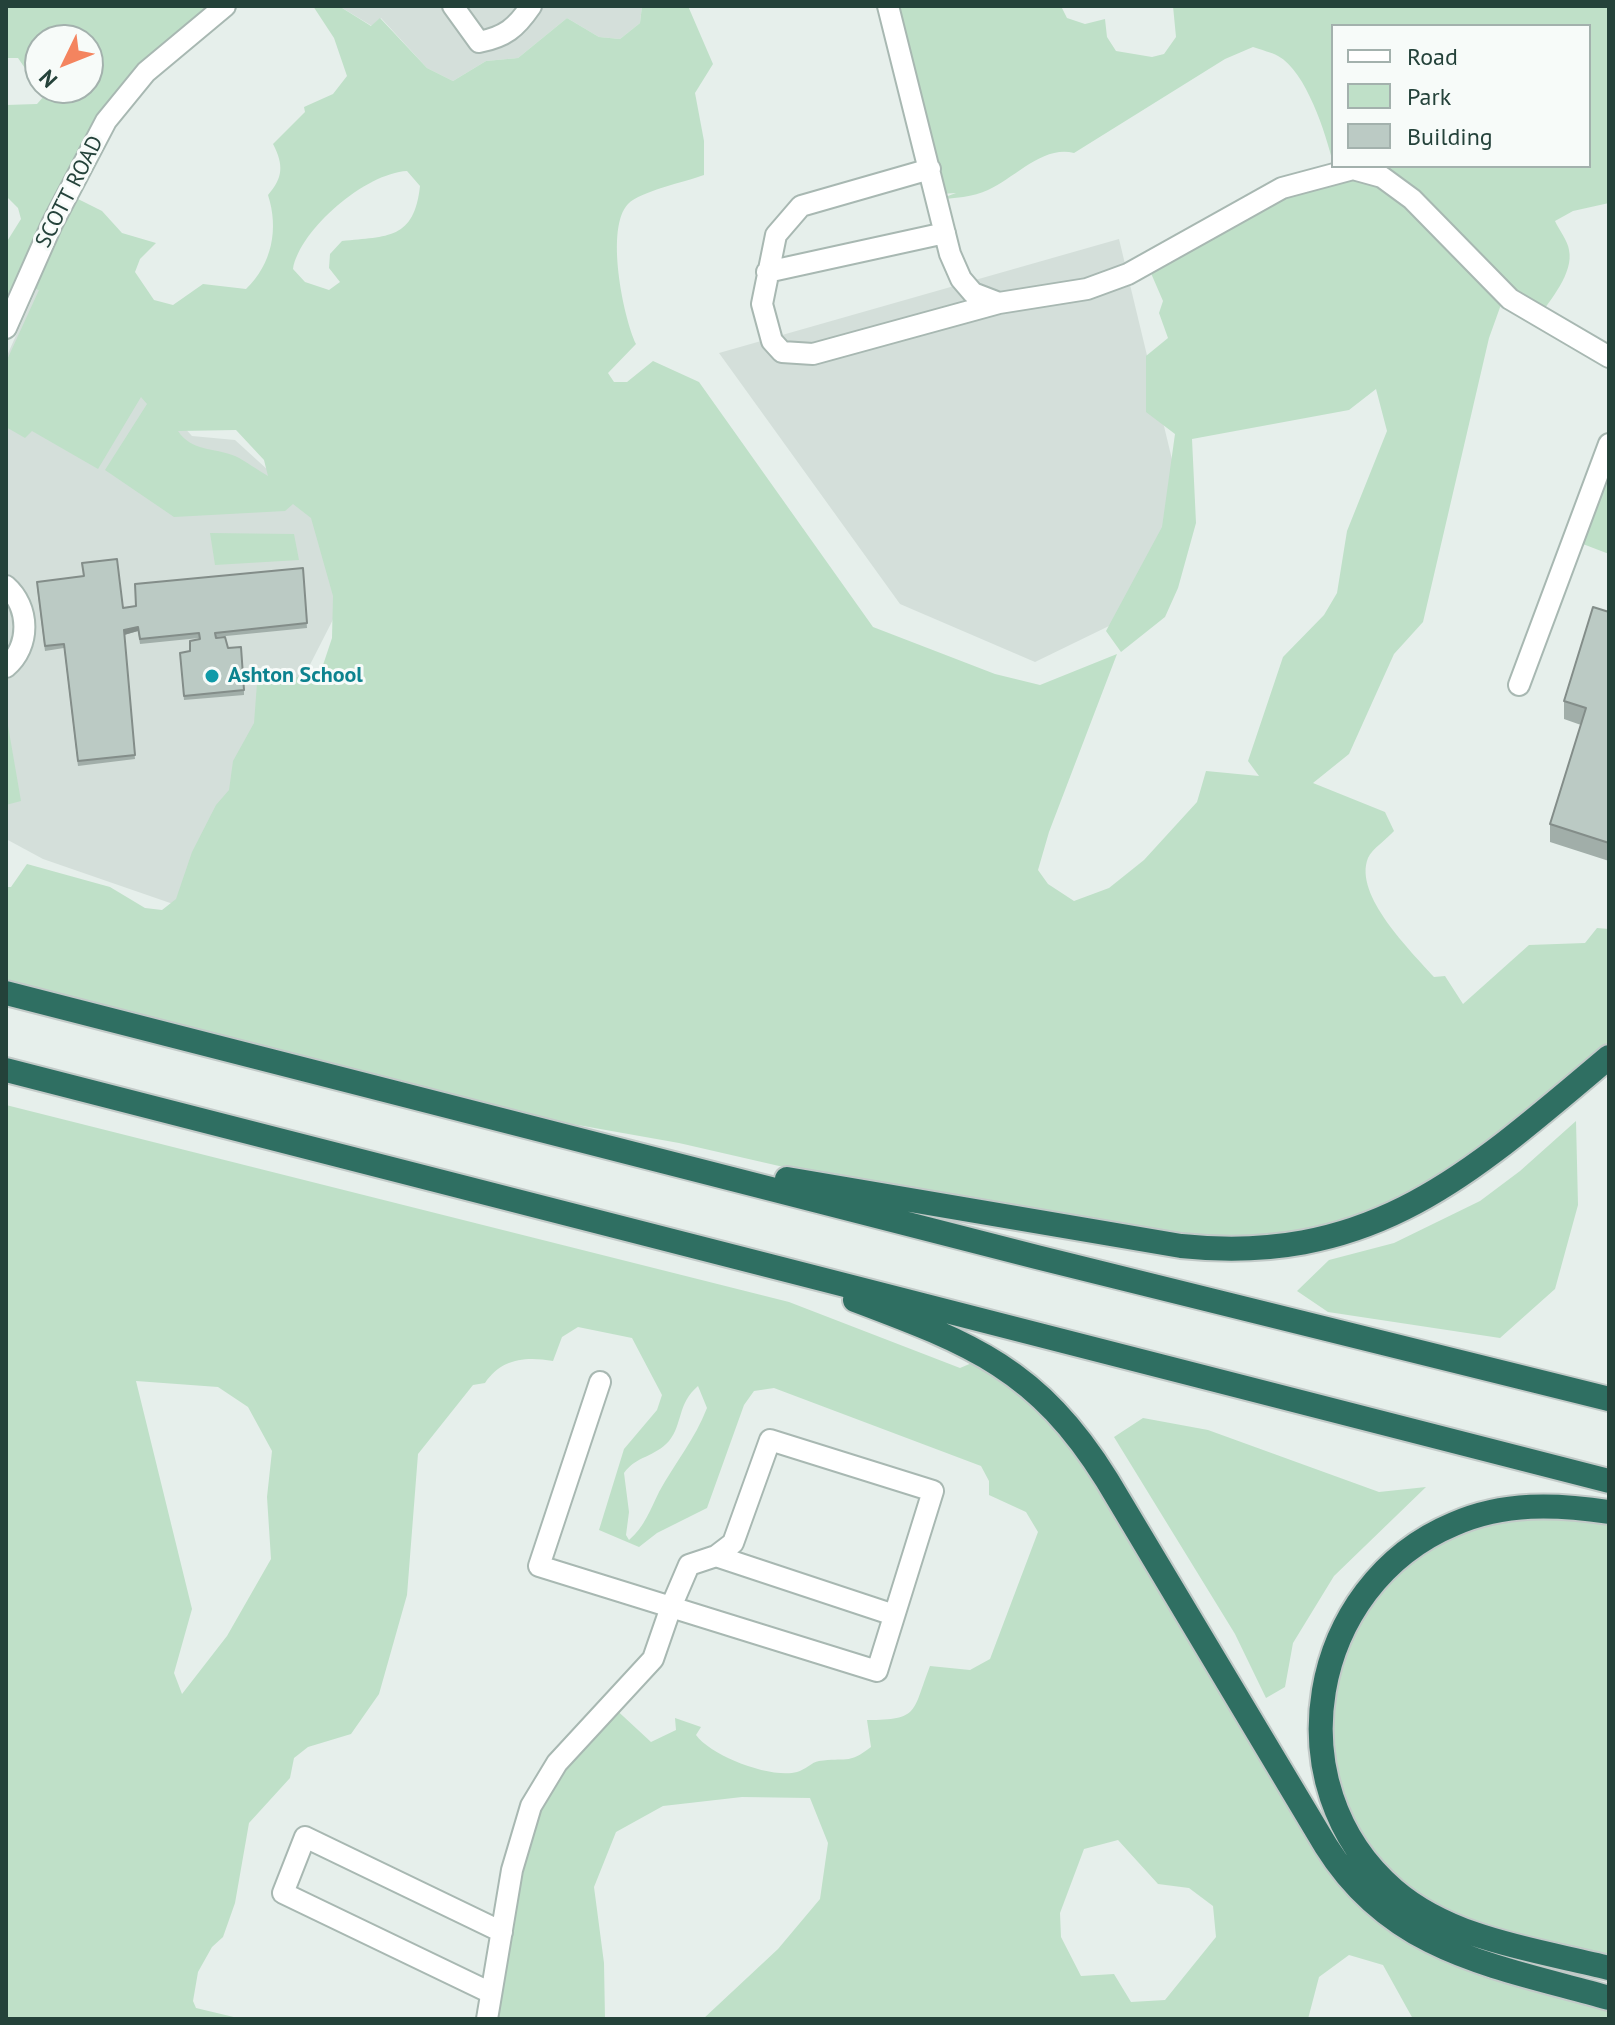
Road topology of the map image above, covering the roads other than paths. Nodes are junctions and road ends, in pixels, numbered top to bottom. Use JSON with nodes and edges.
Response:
{"nodes":[{"id":1,"x":225,"y":6,"type":"edge"},
{"id":2,"x":453,"y":6,"type":"edge"},
{"id":3,"x":531,"y":6,"type":"edge"},
{"id":4,"x":888,"y":6,"type":"edge"},
{"id":5,"x":930,"y":169,"type":"junction"},
{"id":6,"x":945,"y":233,"type":"junction"},
{"id":7,"x":767,"y":272,"type":"junction"},
{"id":8,"x":999,"y":303,"type":"junction"},
{"id":9,"x":6,"y":328,"type":"edge"},
{"id":10,"x":1609,"y":357,"type":"edge"},
{"id":11,"x":1609,"y":444,"type":"edge"},
{"id":12,"x":6,"y":586,"type":"edge"},
{"id":13,"x":6,"y":667,"type":"edge"},
{"id":14,"x":1519,"y":685,"type":"dead end"},
{"id":15,"x":6,"y":993,"type":"edge"},
{"id":16,"x":1609,"y":1057,"type":"edge"},
{"id":17,"x":6,"y":1070,"type":"edge"},
{"id":18,"x":667,"y":1161,"type":"junction"},
{"id":19,"x":748,"y":1259,"type":"junction"},
{"id":20,"x":600,"y":1382,"type":"dead end"},
{"id":21,"x":1609,"y":1399,"type":"edge"},
{"id":22,"x":1609,"y":1481,"type":"edge"},
{"id":23,"x":1609,"y":1512,"type":"edge"},
{"id":24,"x":716,"y":1556,"type":"junction"},
{"id":25,"x":671,"y":1607,"type":"junction"},
{"id":26,"x":894,"y":1615,"type":"junction"},
{"id":27,"x":502,"y":1932,"type":"junction"},
{"id":28,"x":1609,"y":1968,"type":"edge"},
{"id":29,"x":491,"y":1993,"type":"junction"},
{"id":30,"x":1609,"y":1998,"type":"edge"},
{"id":31,"x":487,"y":2019,"type":"edge"}],
"edges":[{"from":1,"to":9,"type":"street","name":"SCOTT ROAD"},
{"from":2,"to":3,"type":"street"},
{"from":4,"to":5,"type":"street"},
{"from":5,"to":6,"type":"street"},
{"from":5,"to":7,"type":"street"},
{"from":6,"to":7,"type":"street"},
{"from":6,"to":8,"type":"street"},
{"from":7,"to":8,"type":"street"},
{"from":8,"to":10,"type":"street"},
{"from":11,"to":14,"type":"street"},
{"from":12,"to":13,"type":"street"},
{"from":15,"to":18,"type":"highway"},
{"from":16,"to":18,"type":"highway"},
{"from":17,"to":19,"type":"highway"},
{"from":18,"to":21,"type":"highway"},
{"from":19,"to":22,"type":"highway"},
{"from":19,"to":30,"type":"highway"},
{"from":20,"to":25,"type":"street"},
{"from":23,"to":28,"type":"highway"},
{"from":24,"to":25,"type":"street"},
{"from":24,"to":26,"type":"street"},
{"from":24,"to":26,"type":"street"},
{"from":25,"to":26,"type":"street"},
{"from":25,"to":27,"type":"street"},
{"from":27,"to":29,"type":"street"},
{"from":27,"to":29,"type":"street"},
{"from":29,"to":31,"type":"street"}]}
